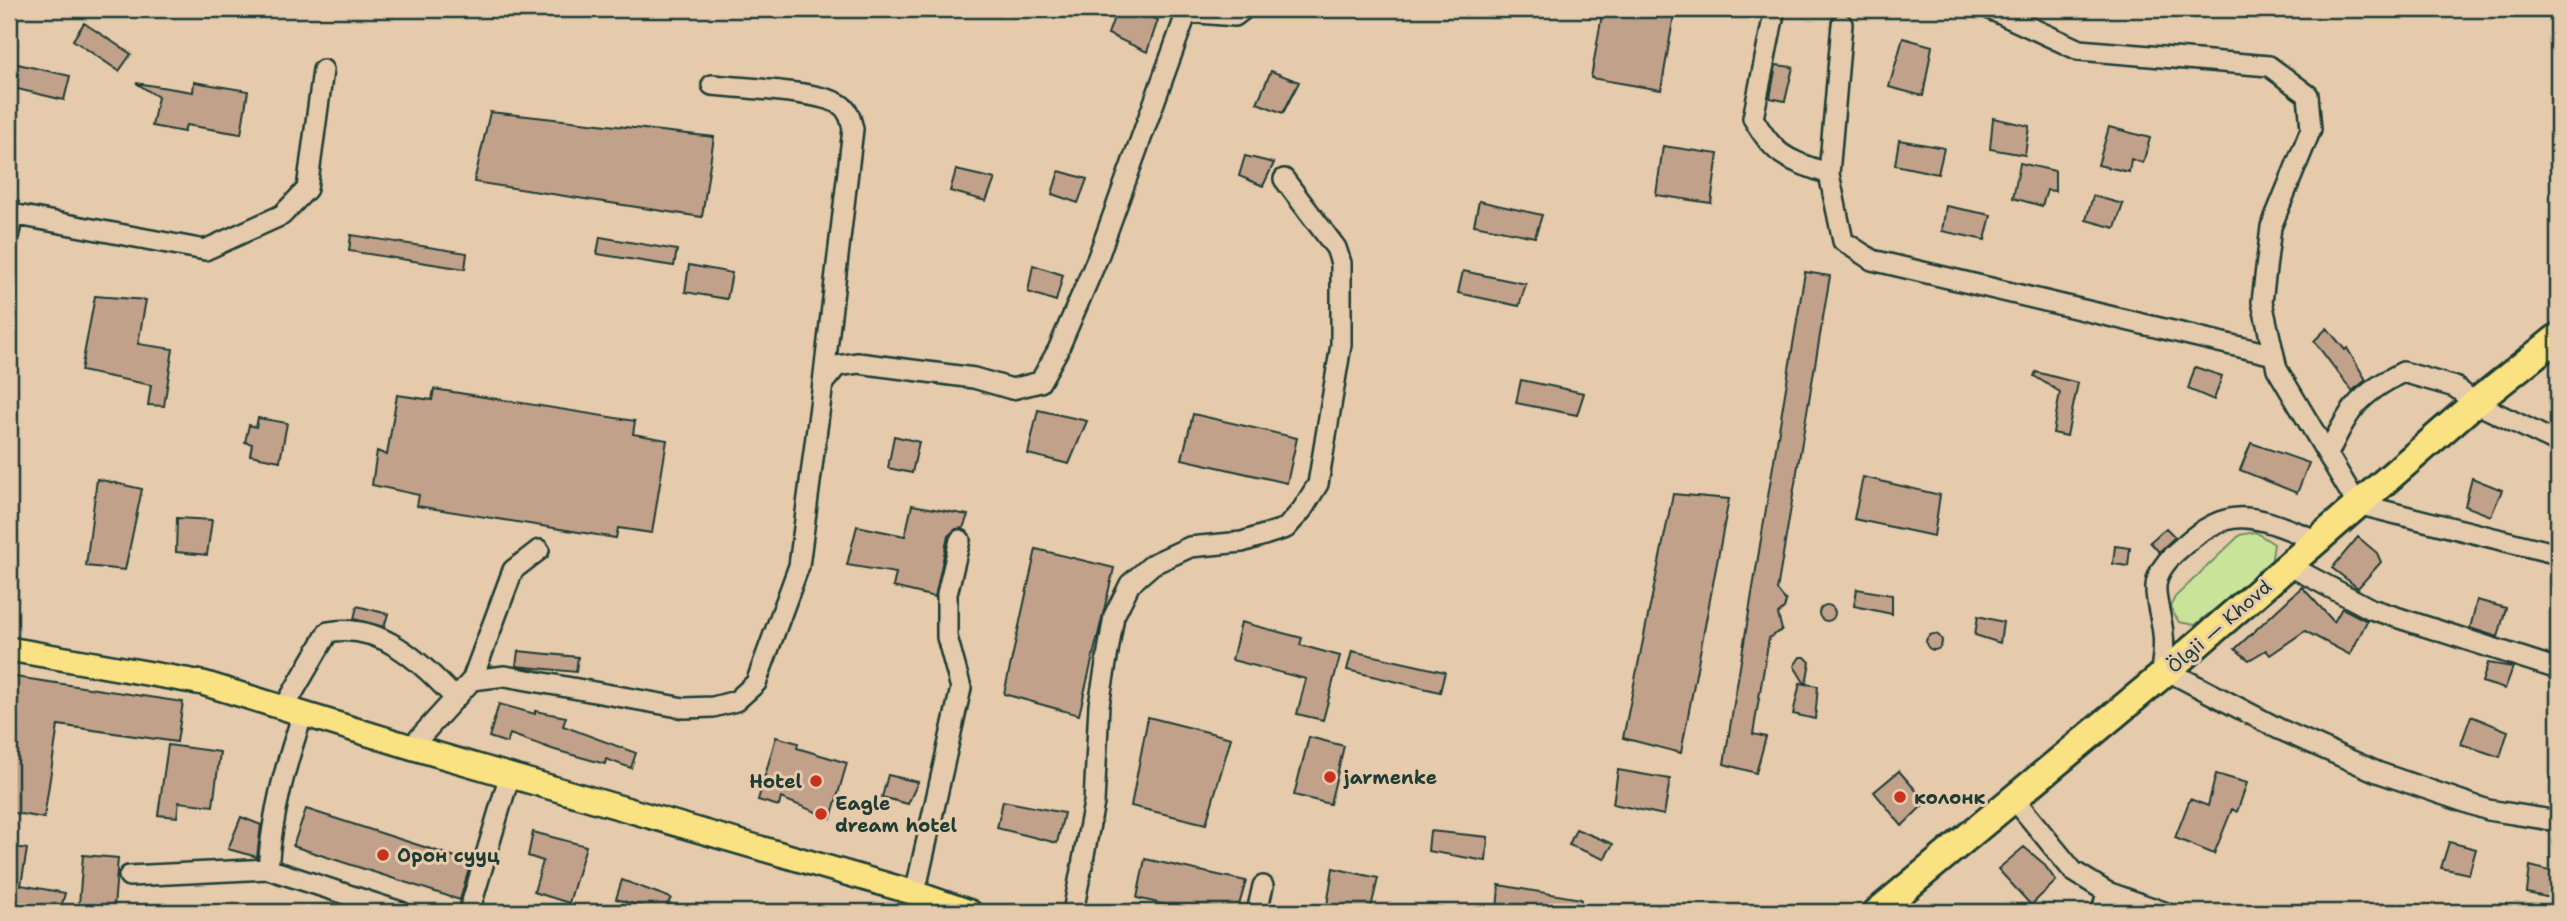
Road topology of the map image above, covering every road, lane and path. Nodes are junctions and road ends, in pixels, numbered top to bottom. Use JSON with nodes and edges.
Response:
{"nodes":[{"id":1,"x":1244,"y":9,"type":"edge"},
{"id":2,"x":1775,"y":9,"type":"edge"},
{"id":3,"x":1990,"y":9,"type":"edge"},
{"id":4,"x":1187,"y":10,"type":"edge"},
{"id":5,"x":1842,"y":24,"type":"dead end"},
{"id":6,"x":323,"y":70,"type":"dead end"},
{"id":7,"x":712,"y":85,"type":"dead end"},
{"id":8,"x":1829,"y":174,"type":"junction"},
{"id":9,"x":1284,"y":179,"type":"dead end"},
{"id":10,"x":10,"y":210,"type":"edge"},
{"id":11,"x":9,"y":234,"type":"edge"},
{"id":12,"x":2558,"y":337,"type":"edge"},
{"id":13,"x":2274,"y":355,"type":"junction"},
{"id":14,"x":823,"y":383,"type":"junction"},
{"id":15,"x":2475,"y":403,"type":"junction"},
{"id":16,"x":2558,"y":443,"type":"edge"},
{"id":17,"x":2328,"y":454,"type":"junction"},
{"id":18,"x":2357,"y":504,"type":"junction"},
{"id":19,"x":960,"y":540,"type":"dead end"},
{"id":20,"x":2317,"y":540,"type":"junction"},
{"id":21,"x":540,"y":550,"type":"dead end"},
{"id":22,"x":2558,"y":554,"type":"edge"},
{"id":23,"x":2288,"y":565,"type":"junction"},
{"id":24,"x":9,"y":649,"type":"edge"},
{"id":25,"x":2558,"y":669,"type":"edge"},
{"id":26,"x":2164,"y":674,"type":"junction"},
{"id":27,"x":472,"y":680,"type":"junction"},
{"id":28,"x":455,"y":698,"type":"junction"},
{"id":29,"x":293,"y":711,"type":"junction"},
{"id":30,"x":411,"y":747,"type":"junction"},
{"id":31,"x":510,"y":774,"type":"junction"},
{"id":32,"x":2015,"y":800,"type":"junction"},
{"id":33,"x":2558,"y":821,"type":"edge"},
{"id":34,"x":268,"y":869,"type":"junction"},
{"id":35,"x":129,"y":876,"type":"dead end"},
{"id":36,"x":1263,"y":886,"type":"dead end"},
{"id":37,"x":2106,"y":892,"type":"junction"},
{"id":38,"x":915,"y":893,"type":"junction"},
{"id":39,"x":401,"y":912,"type":"edge"},
{"id":40,"x":469,"y":912,"type":"edge"},
{"id":41,"x":970,"y":912,"type":"edge"},
{"id":42,"x":1073,"y":912,"type":"edge"},
{"id":43,"x":1256,"y":912,"type":"edge"},
{"id":44,"x":1877,"y":912,"type":"edge"},
{"id":45,"x":2102,"y":912,"type":"edge"},
{"id":46,"x":2164,"y":912,"type":"edge"}],
"edges":[{"from":1,"to":4,"type":"street"},
{"from":2,"to":8,"type":"street"},
{"from":3,"to":13,"type":"street"},
{"from":4,"to":14,"type":"street"},
{"from":5,"to":8,"type":"street"},
{"from":6,"to":10,"type":"street"},
{"from":7,"to":14,"type":"street"},
{"from":8,"to":13,"type":"street"},
{"from":9,"to":42,"type":"street"},
{"from":10,"to":11,"type":"street"},
{"from":12,"to":15,"type":"highway","name":"Ölgii — Khovd"},
{"from":13,"to":17,"type":"street"},
{"from":14,"to":27,"type":"street"},
{"from":15,"to":16,"type":"street"},
{"from":15,"to":17,"type":"street"},
{"from":15,"to":18,"type":"highway","name":"Ölgii — Khovd"},
{"from":17,"to":18,"type":"street"},
{"from":18,"to":20,"type":"highway","name":"Ölgii — Khovd"},
{"from":18,"to":22,"type":"street"},
{"from":19,"to":38,"type":"street"},
{"from":20,"to":23,"type":"highway","name":"Ölgii — Khovd"},
{"from":20,"to":26,"type":"street"},
{"from":21,"to":27,"type":"street"},
{"from":23,"to":25,"type":"street"},
{"from":23,"to":26,"type":"highway","name":"Ölgii — Khovd"},
{"from":24,"to":29,"type":"main road"},
{"from":26,"to":32,"type":"highway","name":"Ölgii — Khovd"},
{"from":26,"to":33,"type":"street"},
{"from":27,"to":28,"type":"street"},
{"from":28,"to":29,"type":"street"},
{"from":28,"to":30,"type":"street"},
{"from":29,"to":30,"type":"main road"},
{"from":29,"to":34,"type":"street"},
{"from":30,"to":31,"type":"main road"},
{"from":31,"to":38,"type":"main road"},
{"from":31,"to":40,"type":"street"},
{"from":32,"to":37,"type":"street"},
{"from":32,"to":44,"type":"highway","name":"Ölgii — Khovd"},
{"from":34,"to":35,"type":"street"},
{"from":34,"to":39,"type":"street"},
{"from":36,"to":43,"type":"street"},
{"from":37,"to":45,"type":"street"},
{"from":37,"to":46,"type":"street"},
{"from":38,"to":41,"type":"main road"}]}
